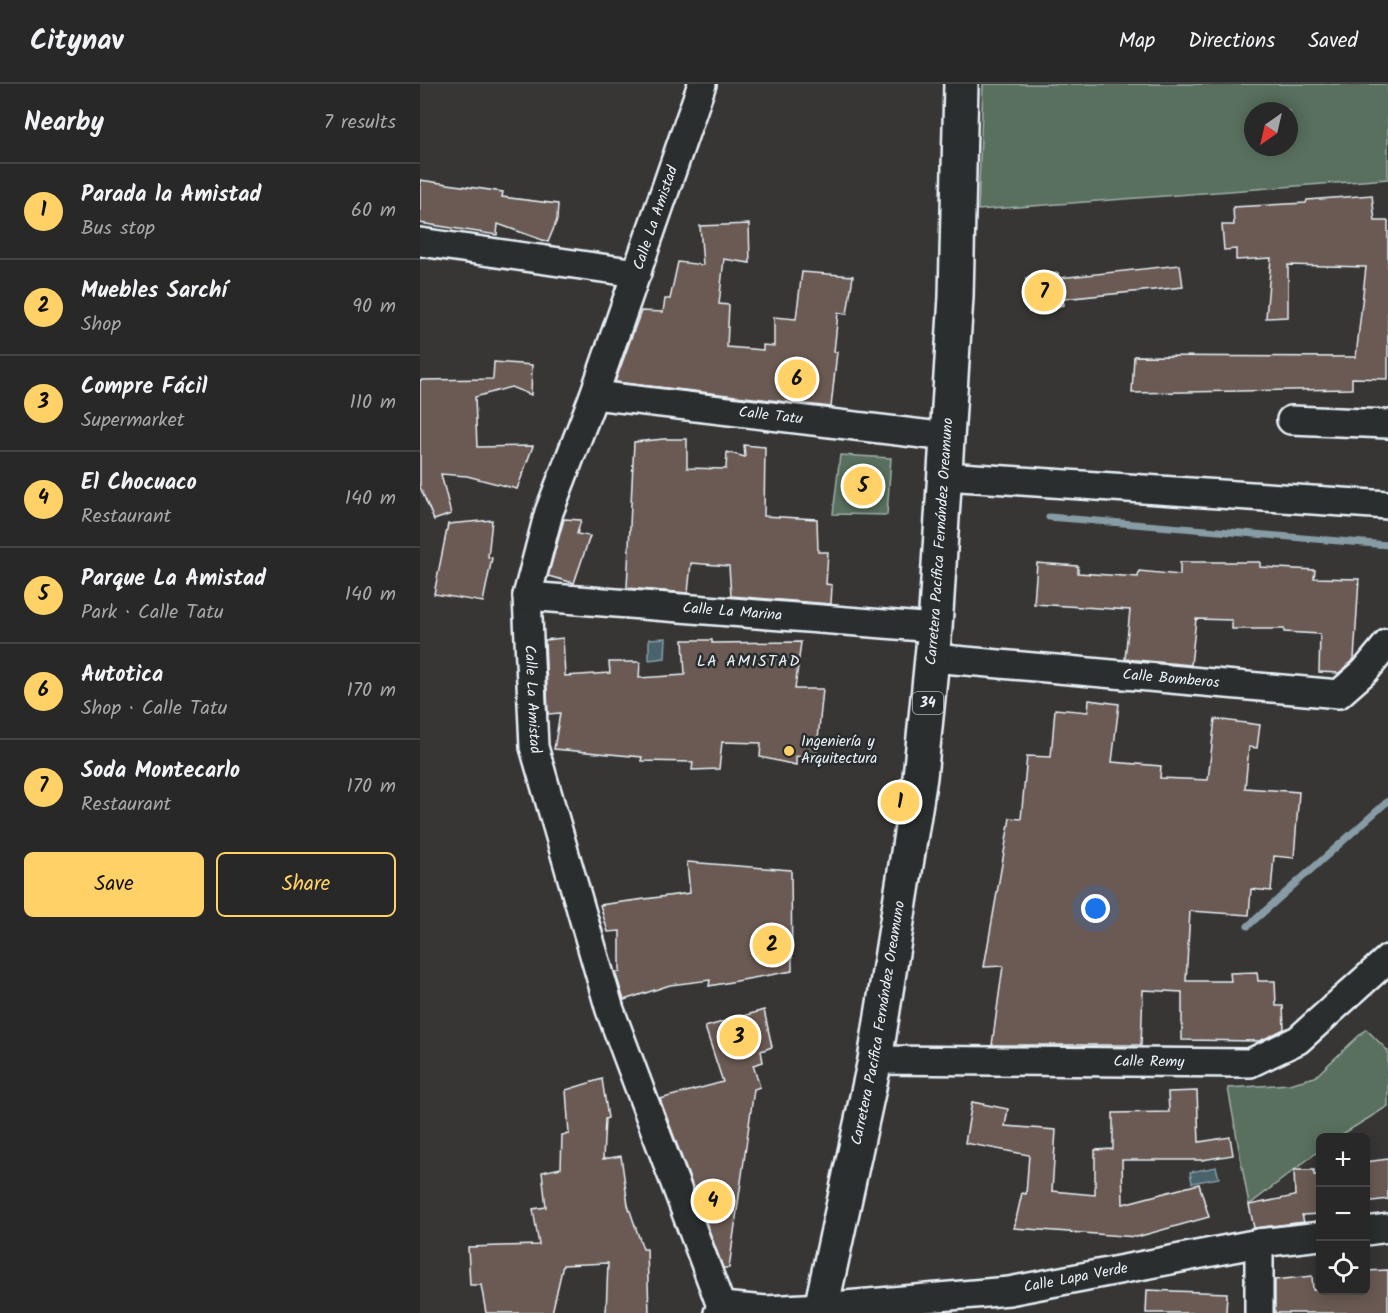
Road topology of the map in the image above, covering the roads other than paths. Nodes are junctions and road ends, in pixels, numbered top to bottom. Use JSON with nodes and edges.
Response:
{"nodes":[{"id":1,"x":702,"y":84,"type":"edge"},
{"id":2,"x":961,"y":84,"type":"edge"},
{"id":3,"x":420,"y":242,"type":"edge"},
{"id":4,"x":637,"y":273,"type":"junction"},
{"id":5,"x":594,"y":395,"type":"junction"},
{"id":6,"x":1292,"y":420,"type":"dead end"},
{"id":7,"x":1388,"y":424,"type":"edge"},
{"id":8,"x":948,"y":437,"type":"junction"},
{"id":9,"x":945,"y":476,"type":"junction"},
{"id":10,"x":1388,"y":505,"type":"edge"},
{"id":11,"x":527,"y":596,"type":"junction"},
{"id":12,"x":934,"y":643,"type":"junction"},
{"id":13,"x":1388,"y":643,"type":"edge"},
{"id":14,"x":1388,"y":959,"type":"edge"},
{"id":15,"x":874,"y":1060,"type":"junction"},
{"id":16,"x":1388,"y":1228,"type":"edge"},
{"id":17,"x":1370,"y":1230,"type":"edge"},
{"id":18,"x":1316,"y":1236,"type":"edge"},
{"id":19,"x":1259,"y":1243,"type":"junction"},
{"id":20,"x":719,"y":1310,"type":"edge"},
{"id":21,"x":821,"y":1310,"type":"edge"},
{"id":22,"x":766,"y":1312,"type":"edge"},
{"id":23,"x":1259,"y":1313,"type":"edge"}],
"edges":[{"from":1,"to":4,"type":"street","name":"Calle La Amistad"},
{"from":2,"to":8,"type":"highway","name":"Carretera Pacífica Fernández Oreamuno","number":"34"},
{"from":3,"to":4,"type":"street"},
{"from":4,"to":5,"type":"street","name":"Calle La Amistad"},
{"from":5,"to":8,"type":"street","name":"Calle Tatu"},
{"from":5,"to":11,"type":"street","name":"Calle La Amistad"},
{"from":6,"to":7,"type":"street"},
{"from":8,"to":9,"type":"highway","name":"Carretera Pacífica Fernández Oreamuno","number":"34"},
{"from":9,"to":10,"type":"street"},
{"from":9,"to":12,"type":"highway","name":"Carretera Pacífica Fernández Oreamuno","number":"34"},
{"from":11,"to":12,"type":"street","name":"Calle La Marina"},
{"from":11,"to":20,"type":"street","name":"Calle La Amistad"},
{"from":12,"to":13,"type":"street","name":"Calle Bomberos"},
{"from":12,"to":15,"type":"highway","name":"Carretera Pacífica Fernández Oreamuno","number":"34"},
{"from":14,"to":15,"type":"street","name":"Calle Remy"},
{"from":15,"to":21,"type":"highway","name":"Carretera Pacífica Fernández Oreamuno","number":"34"},
{"from":16,"to":17,"type":"street"},
{"from":18,"to":19,"type":"street","name":"Calle Lapa Verde"},
{"from":19,"to":21,"type":"street","name":"Calle Lapa Verde"},
{"from":19,"to":23,"type":"street"},
{"from":20,"to":22,"type":"street","name":"Calle Lapa Verde"},
{"from":21,"to":22,"type":"street","name":"Calle Lapa Verde"}]}
